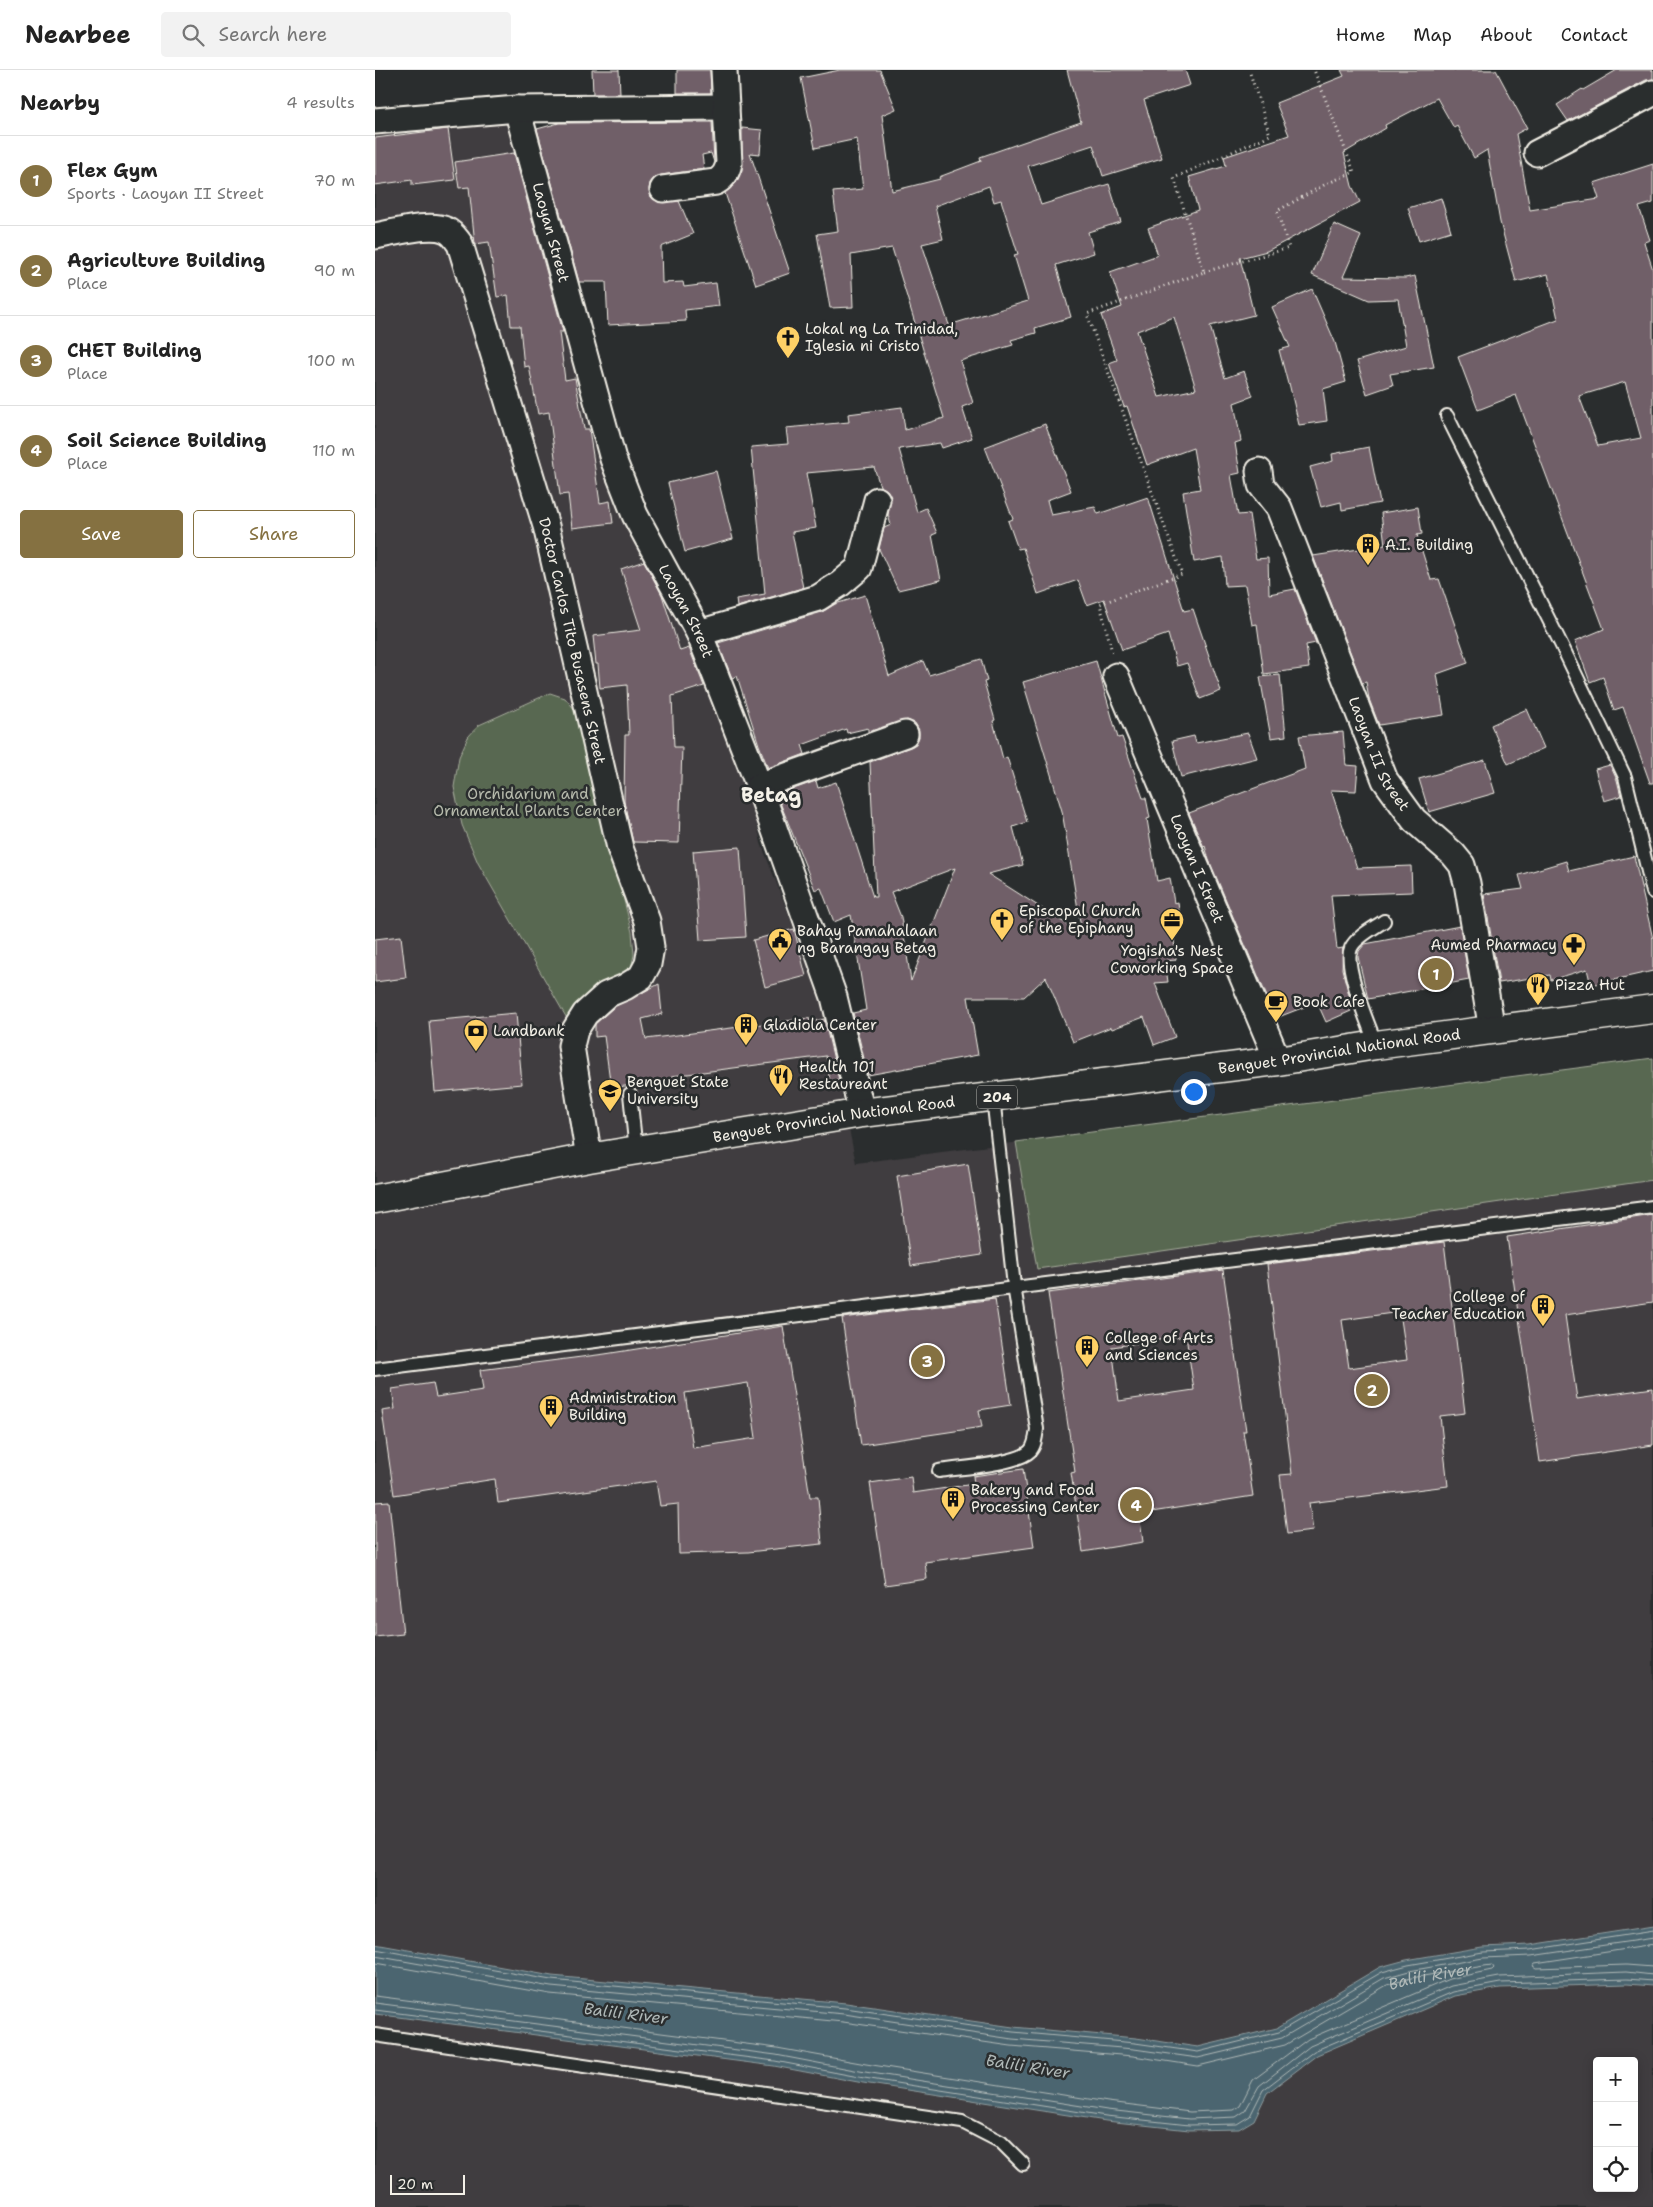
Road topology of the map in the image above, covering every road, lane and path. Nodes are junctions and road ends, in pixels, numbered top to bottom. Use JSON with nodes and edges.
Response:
{"nodes":[{"id":1,"x":723,"y":70,"type":"edge"},
{"id":2,"x":1249,"y":70,"type":"edge"},
{"id":3,"x":1314,"y":70,"type":"edge"},
{"id":4,"x":1653,"y":93,"type":"edge"},
{"id":5,"x":725,"y":107,"type":"junction"},
{"id":6,"x":517,"y":109,"type":"junction"},
{"id":7,"x":375,"y":121,"type":"edge"},
{"id":8,"x":1537,"y":153,"type":"dead end"},
{"id":9,"x":663,"y":189,"type":"dead end"},
{"id":10,"x":375,"y":236,"type":"edge"},
{"id":11,"x":1203,"y":272,"type":"junction"},
{"id":12,"x":1447,"y":416,"type":"dead end"},
{"id":13,"x":1259,"y":471,"type":"dead end"},
{"id":14,"x":877,"y":500,"type":"dead end"},
{"id":15,"x":699,"y":633,"type":"junction"},
{"id":16,"x":1118,"y":681,"type":"joint"},
{"id":17,"x":905,"y":734,"type":"dead end"},
{"id":18,"x":759,"y":786,"type":"junction"},
{"id":19,"x":1653,"y":892,"type":"edge"},
{"id":20,"x":1384,"y":921,"type":"dead end"},
{"id":21,"x":1653,"y":1009,"type":"edge"},
{"id":22,"x":1492,"y":1030,"type":"junction"},
{"id":23,"x":1376,"y":1045,"type":"junction"},
{"id":24,"x":1278,"y":1061,"type":"junction"},
{"id":25,"x":630,"y":1094,"type":"dead end"},
{"id":26,"x":993,"y":1097,"type":"junction"},
{"id":27,"x":862,"y":1113,"type":"junction"},
{"id":28,"x":636,"y":1151,"type":"junction"},
{"id":29,"x":589,"y":1158,"type":"junction"},
{"id":30,"x":375,"y":1199,"type":"edge"},
{"id":31,"x":1653,"y":1207,"type":"edge"},
{"id":32,"x":1014,"y":1286,"type":"junction"},
{"id":33,"x":375,"y":1369,"type":"edge"},
{"id":34,"x":939,"y":1471,"type":"dead end"},
{"id":35,"x":375,"y":2036,"type":"edge"},
{"id":36,"x":1023,"y":2164,"type":"dead end"}],
"edges":[{"from":1,"to":5,"type":"street"},
{"from":2,"to":11,"type":"path"},
{"from":3,"to":11,"type":"path"},
{"from":4,"to":8,"type":"street"},
{"from":5,"to":6,"type":"street"},
{"from":5,"to":9,"type":"street"},
{"from":6,"to":7,"type":"street"},
{"from":6,"to":15,"type":"street","name":"Laoyan Street"},
{"from":10,"to":29,"type":"street","name":"Doctor Carlos Tito Busasens Street"},
{"from":11,"to":16,"type":"path"},
{"from":12,"to":19,"type":"lane"},
{"from":13,"to":22,"type":"street","name":"Laoyan II Street"},
{"from":14,"to":15,"type":"street"},
{"from":15,"to":18,"type":"street","name":"Laoyan Street"},
{"from":16,"to":24,"type":"street","name":"Laoyan I Street"},
{"from":17,"to":18,"type":"street"},
{"from":18,"to":27,"type":"street","name":"Laoyan Street"},
{"from":20,"to":23,"type":"lane"},
{"from":21,"to":22,"type":"highway","name":"Benguet Provincial National Road","number":"204"},
{"from":22,"to":23,"type":"highway","name":"Benguet Provincial National Road","number":"204"},
{"from":23,"to":24,"type":"highway","name":"Benguet Provincial National Road","number":"204"},
{"from":24,"to":26,"type":"highway","name":"Benguet Provincial National Road","number":"204"},
{"from":25,"to":28,"type":"lane"},
{"from":26,"to":27,"type":"highway","name":"Benguet Provincial National Road","number":"204"},
{"from":26,"to":32,"type":"lane"},
{"from":27,"to":28,"type":"highway","name":"Benguet Provincial National Road","number":"204"},
{"from":28,"to":29,"type":"highway","name":"Benguet Provincial National Road","number":"204"},
{"from":29,"to":30,"type":"highway","name":"Benguet Provincial National Road","number":"204"},
{"from":31,"to":32,"type":"lane"},
{"from":32,"to":33,"type":"lane"},
{"from":32,"to":34,"type":"lane"},
{"from":35,"to":36,"type":"lane"}]}
